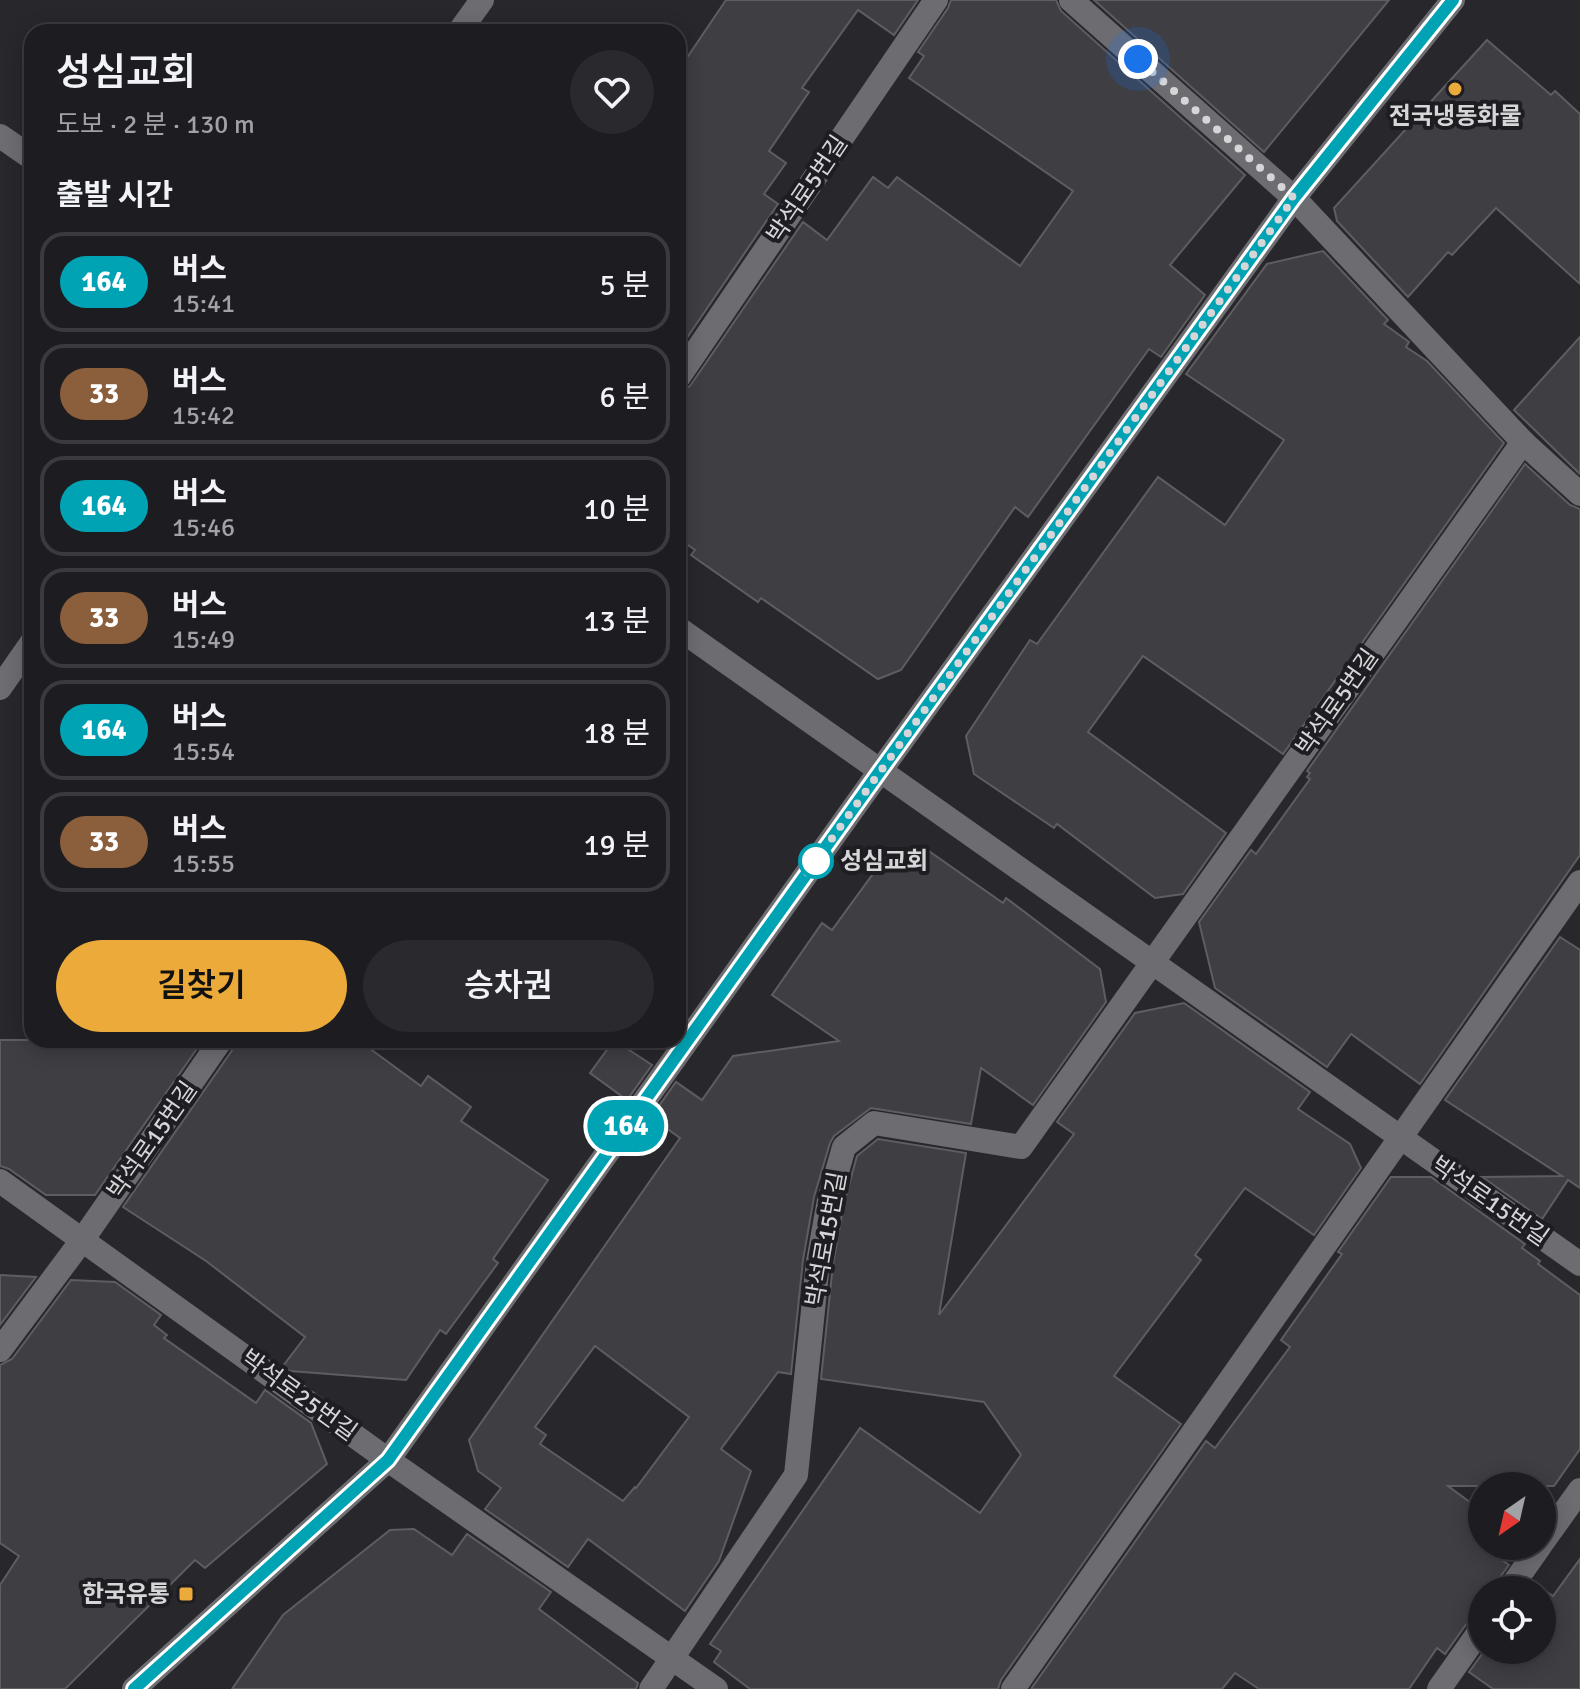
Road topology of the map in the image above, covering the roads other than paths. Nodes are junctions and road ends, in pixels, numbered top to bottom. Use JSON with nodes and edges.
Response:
{"nodes":[{"id":1,"x":482,"y":0,"type":"edge"},
{"id":2,"x":936,"y":0,"type":"edge"},
{"id":3,"x":1071,"y":0,"type":"edge"},
{"id":4,"x":1453,"y":0,"type":"edge"},
{"id":5,"x":465,"y":24,"type":"edge"},
{"id":6,"x":0,"y":136,"type":"edge"},
{"id":7,"x":24,"y":152,"type":"edge"},
{"id":8,"x":1294,"y":198,"type":"junction"},
{"id":9,"x":686,"y":366,"type":"edge"},
{"id":10,"x":1523,"y":442,"type":"junction"},
{"id":11,"x":1580,"y":494,"type":"edge"},
{"id":12,"x":686,"y":634,"type":"edge"},
{"id":13,"x":24,"y":654,"type":"edge"},
{"id":14,"x":0,"y":688,"type":"edge"},
{"id":15,"x":880,"y":771,"type":"junction"},
{"id":16,"x":1580,"y":882,"type":"edge"},
{"id":17,"x":1152,"y":963,"type":"junction"},
{"id":18,"x":686,"y":1043,"type":"edge"},
{"id":19,"x":215,"y":1048,"type":"edge"},
{"id":20,"x":682,"y":1048,"type":"edge"},
{"id":21,"x":1400,"y":1137,"type":"junction"},
{"id":22,"x":0,"y":1181,"type":"edge"},
{"id":23,"x":83,"y":1239,"type":"junction"},
{"id":24,"x":1580,"y":1264,"type":"edge"},
{"id":25,"x":0,"y":1350,"type":"edge"},
{"id":26,"x":388,"y":1460,"type":"junction"},
{"id":27,"x":1580,"y":1490,"type":"edge"},
{"id":28,"x":1556,"y":1524,"type":"edge"},
{"id":29,"x":1468,"y":1648,"type":"edge"},
{"id":30,"x":672,"y":1659,"type":"junction"},
{"id":31,"x":134,"y":1689,"type":"edge"},
{"id":32,"x":651,"y":1689,"type":"edge"},
{"id":33,"x":716,"y":1689,"type":"edge"},
{"id":34,"x":1013,"y":1689,"type":"edge"},
{"id":35,"x":1439,"y":1689,"type":"edge"}],
"edges":[{"from":1,"to":5,"type":"street"},
{"from":2,"to":9,"type":"street","name":"박석로5번길"},
{"from":3,"to":8,"type":"street"},
{"from":4,"to":8,"type":"street"},
{"from":6,"to":7,"type":"street"},
{"from":8,"to":10,"type":"street"},
{"from":8,"to":15,"type":"street"},
{"from":10,"to":11,"type":"street"},
{"from":10,"to":17,"type":"street","name":"박석로5번길"},
{"from":12,"to":15,"type":"street","name":"박석로15번길"},
{"from":13,"to":14,"type":"street"},
{"from":15,"to":17,"type":"street","name":"박석로15번길"},
{"from":15,"to":18,"type":"street"},
{"from":16,"to":21,"type":"street"},
{"from":17,"to":21,"type":"street","name":"박석로15번길"},
{"from":17,"to":30,"type":"street","name":"박석로15번길"},
{"from":19,"to":23,"type":"street","name":"박석로15번길"},
{"from":20,"to":26,"type":"street"},
{"from":21,"to":24,"type":"street","name":"박석로15번길"},
{"from":21,"to":34,"type":"street"},
{"from":22,"to":23,"type":"street","name":"박석로25번길"},
{"from":23,"to":25,"type":"street"},
{"from":23,"to":26,"type":"street","name":"박석로25번길"},
{"from":26,"to":30,"type":"street","name":"박석로25번길"},
{"from":26,"to":31,"type":"street"},
{"from":27,"to":28,"type":"street"},
{"from":29,"to":35,"type":"street"},
{"from":30,"to":32,"type":"street"},
{"from":30,"to":33,"type":"street","name":"박석로25번길"}]}
